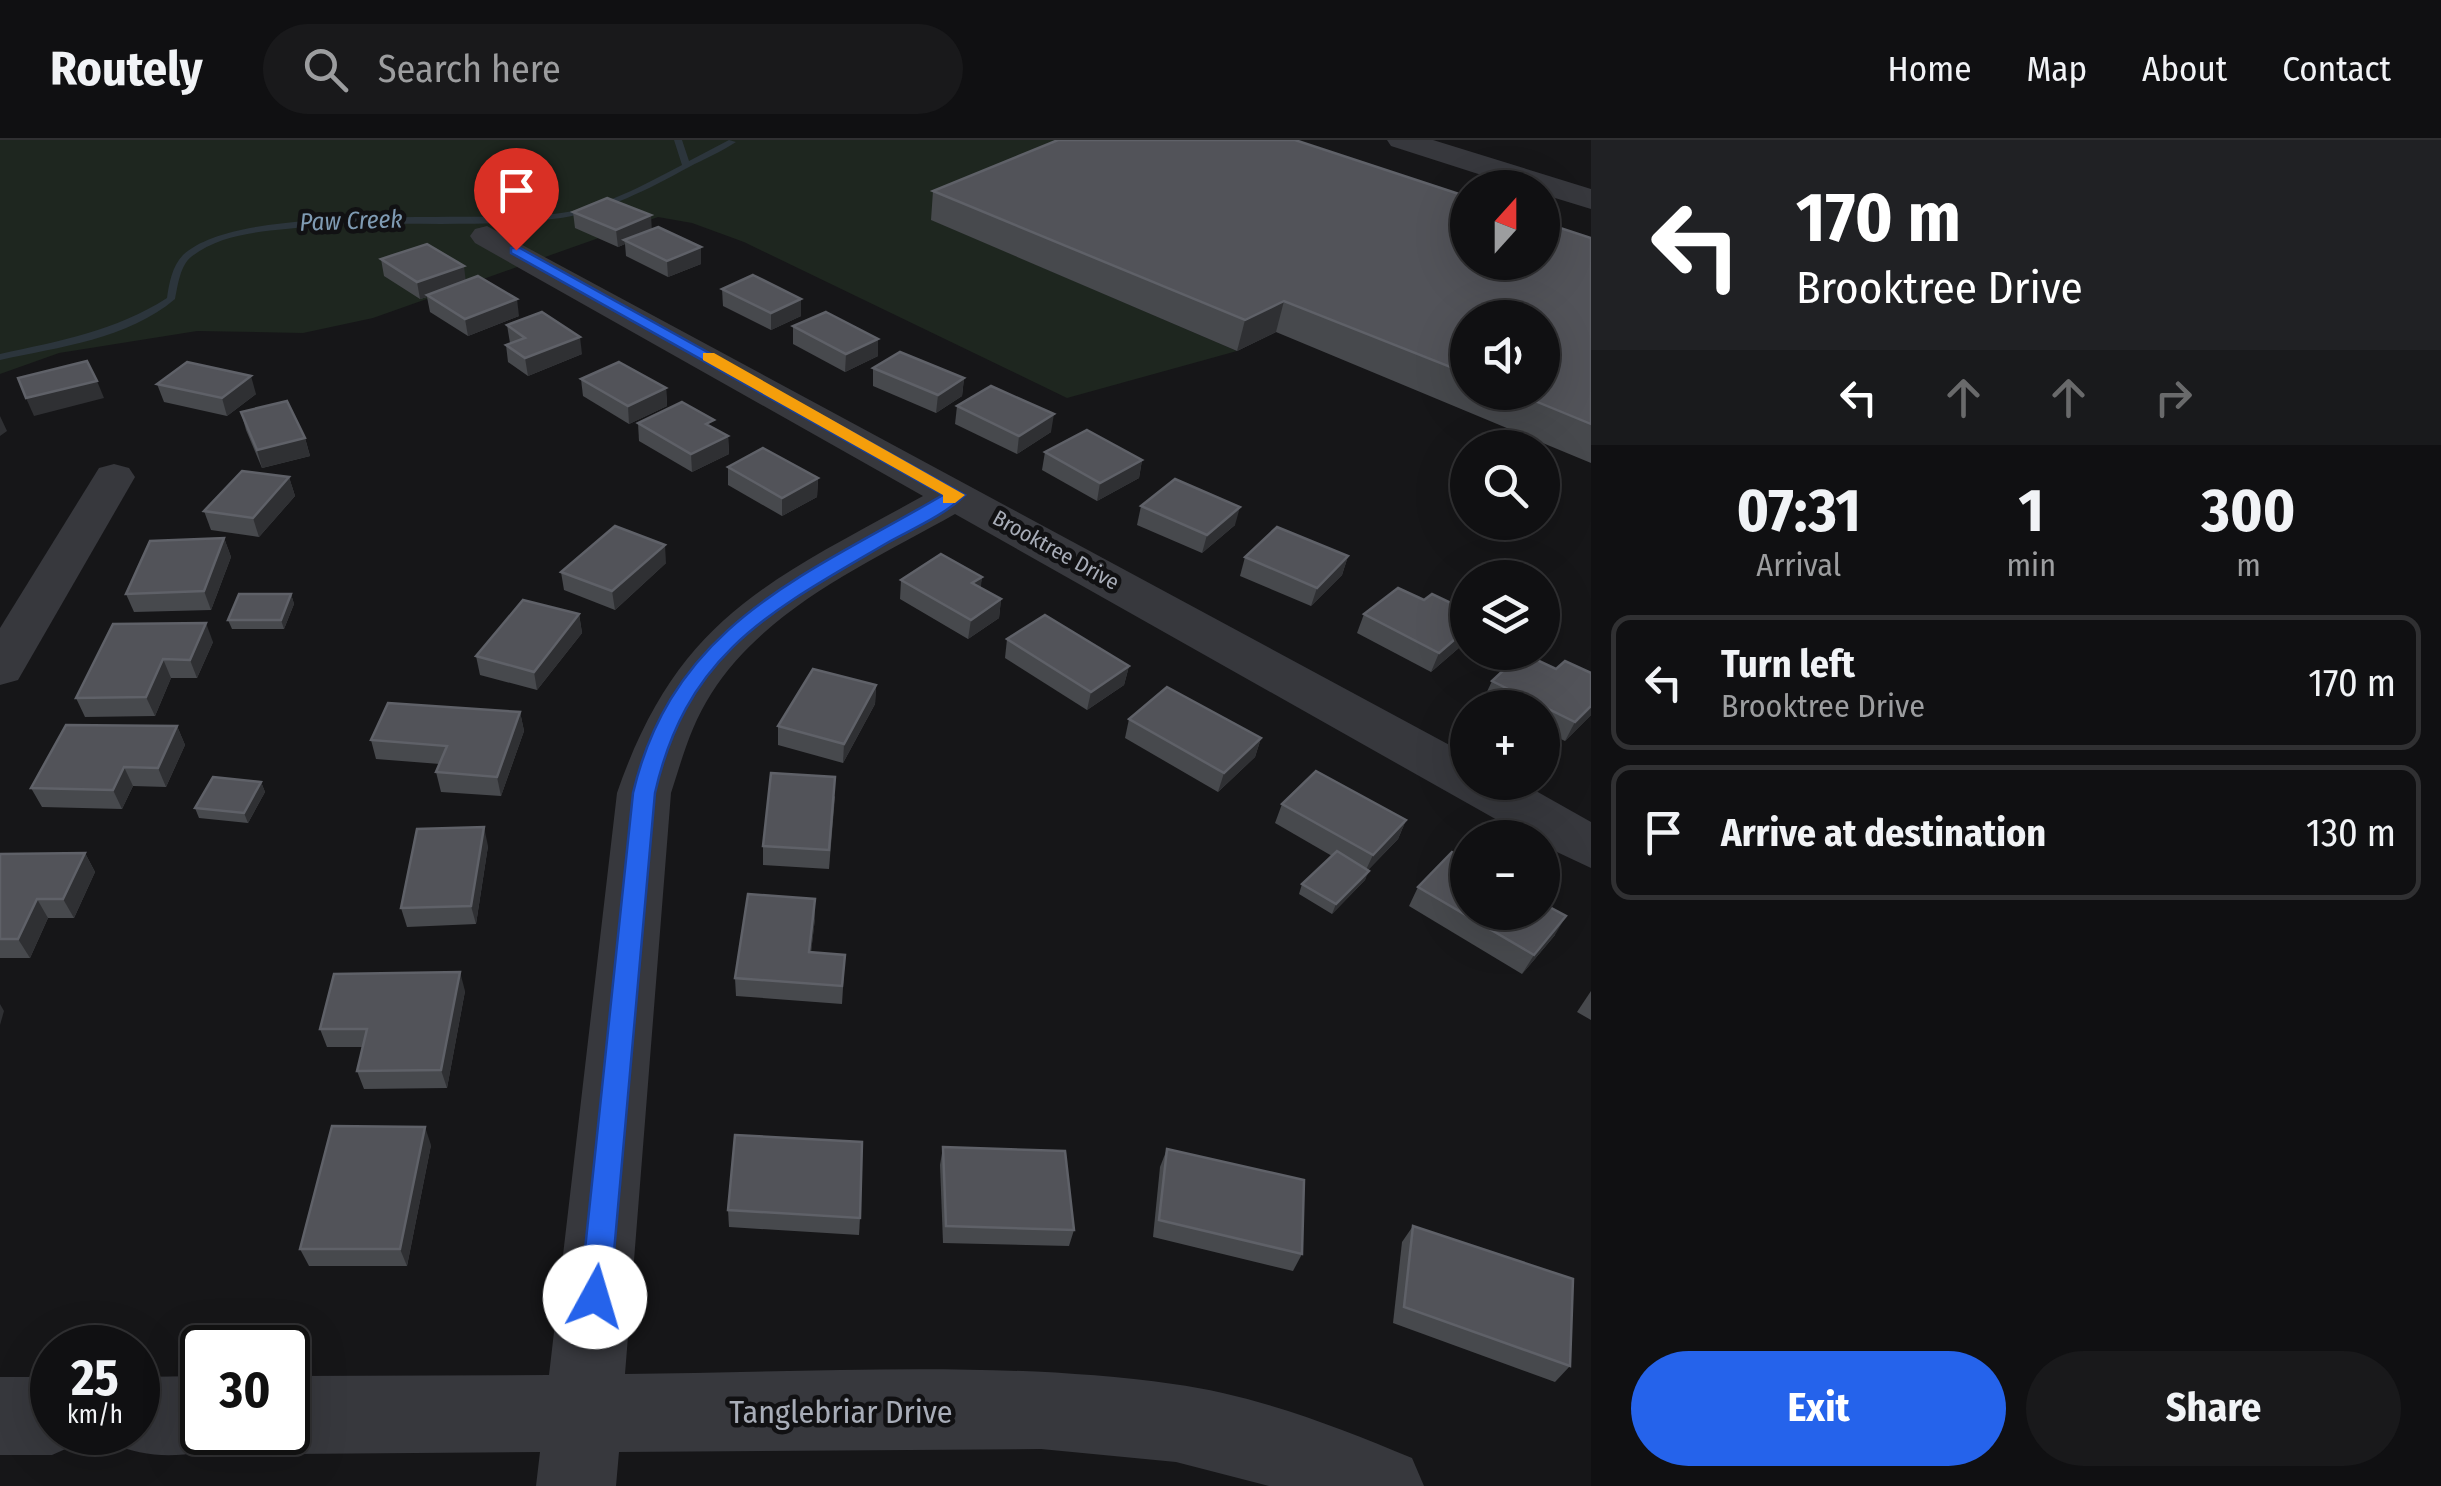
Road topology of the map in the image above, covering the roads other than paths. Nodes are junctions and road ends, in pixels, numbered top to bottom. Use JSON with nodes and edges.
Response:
{"nodes":[{"id":1,"x":1402,"y":140,"type":"edge"},
{"id":2,"x":1591,"y":199,"type":"edge"},
{"id":3,"x":488,"y":236,"type":"dead end"},
{"id":4,"x":114,"y":477,"type":"dead end"},
{"id":5,"x":956,"y":495,"type":"junction"},
{"id":6,"x":0,"y":669,"type":"edge"},
{"id":7,"x":1450,"y":768,"type":"edge"},
{"id":8,"x":1507,"y":800,"type":"edge"},
{"id":9,"x":1591,"y":847,"type":"edge"},
{"id":10,"x":0,"y":1416,"type":"edge"},
{"id":11,"x":30,"y":1416,"type":"edge"},
{"id":12,"x":310,"y":1418,"type":"edge"},
{"id":13,"x":580,"y":1450,"type":"edge"},
{"id":14,"x":1384,"y":1486,"type":"edge"}],
"edges":[{"from":1,"to":2,"type":"street"},
{"from":3,"to":5,"type":"street","name":"Brooktree Drive"},
{"from":4,"to":6,"type":"street"},
{"from":5,"to":7,"type":"street","name":"Brooktree Drive"},
{"from":5,"to":13,"type":"street"},
{"from":8,"to":9,"type":"street"},
{"from":10,"to":11,"type":"street"},
{"from":12,"to":13,"type":"street","name":"Tanglebriar Drive"},
{"from":13,"to":14,"type":"street","name":"Tanglebriar Drive"}]}
